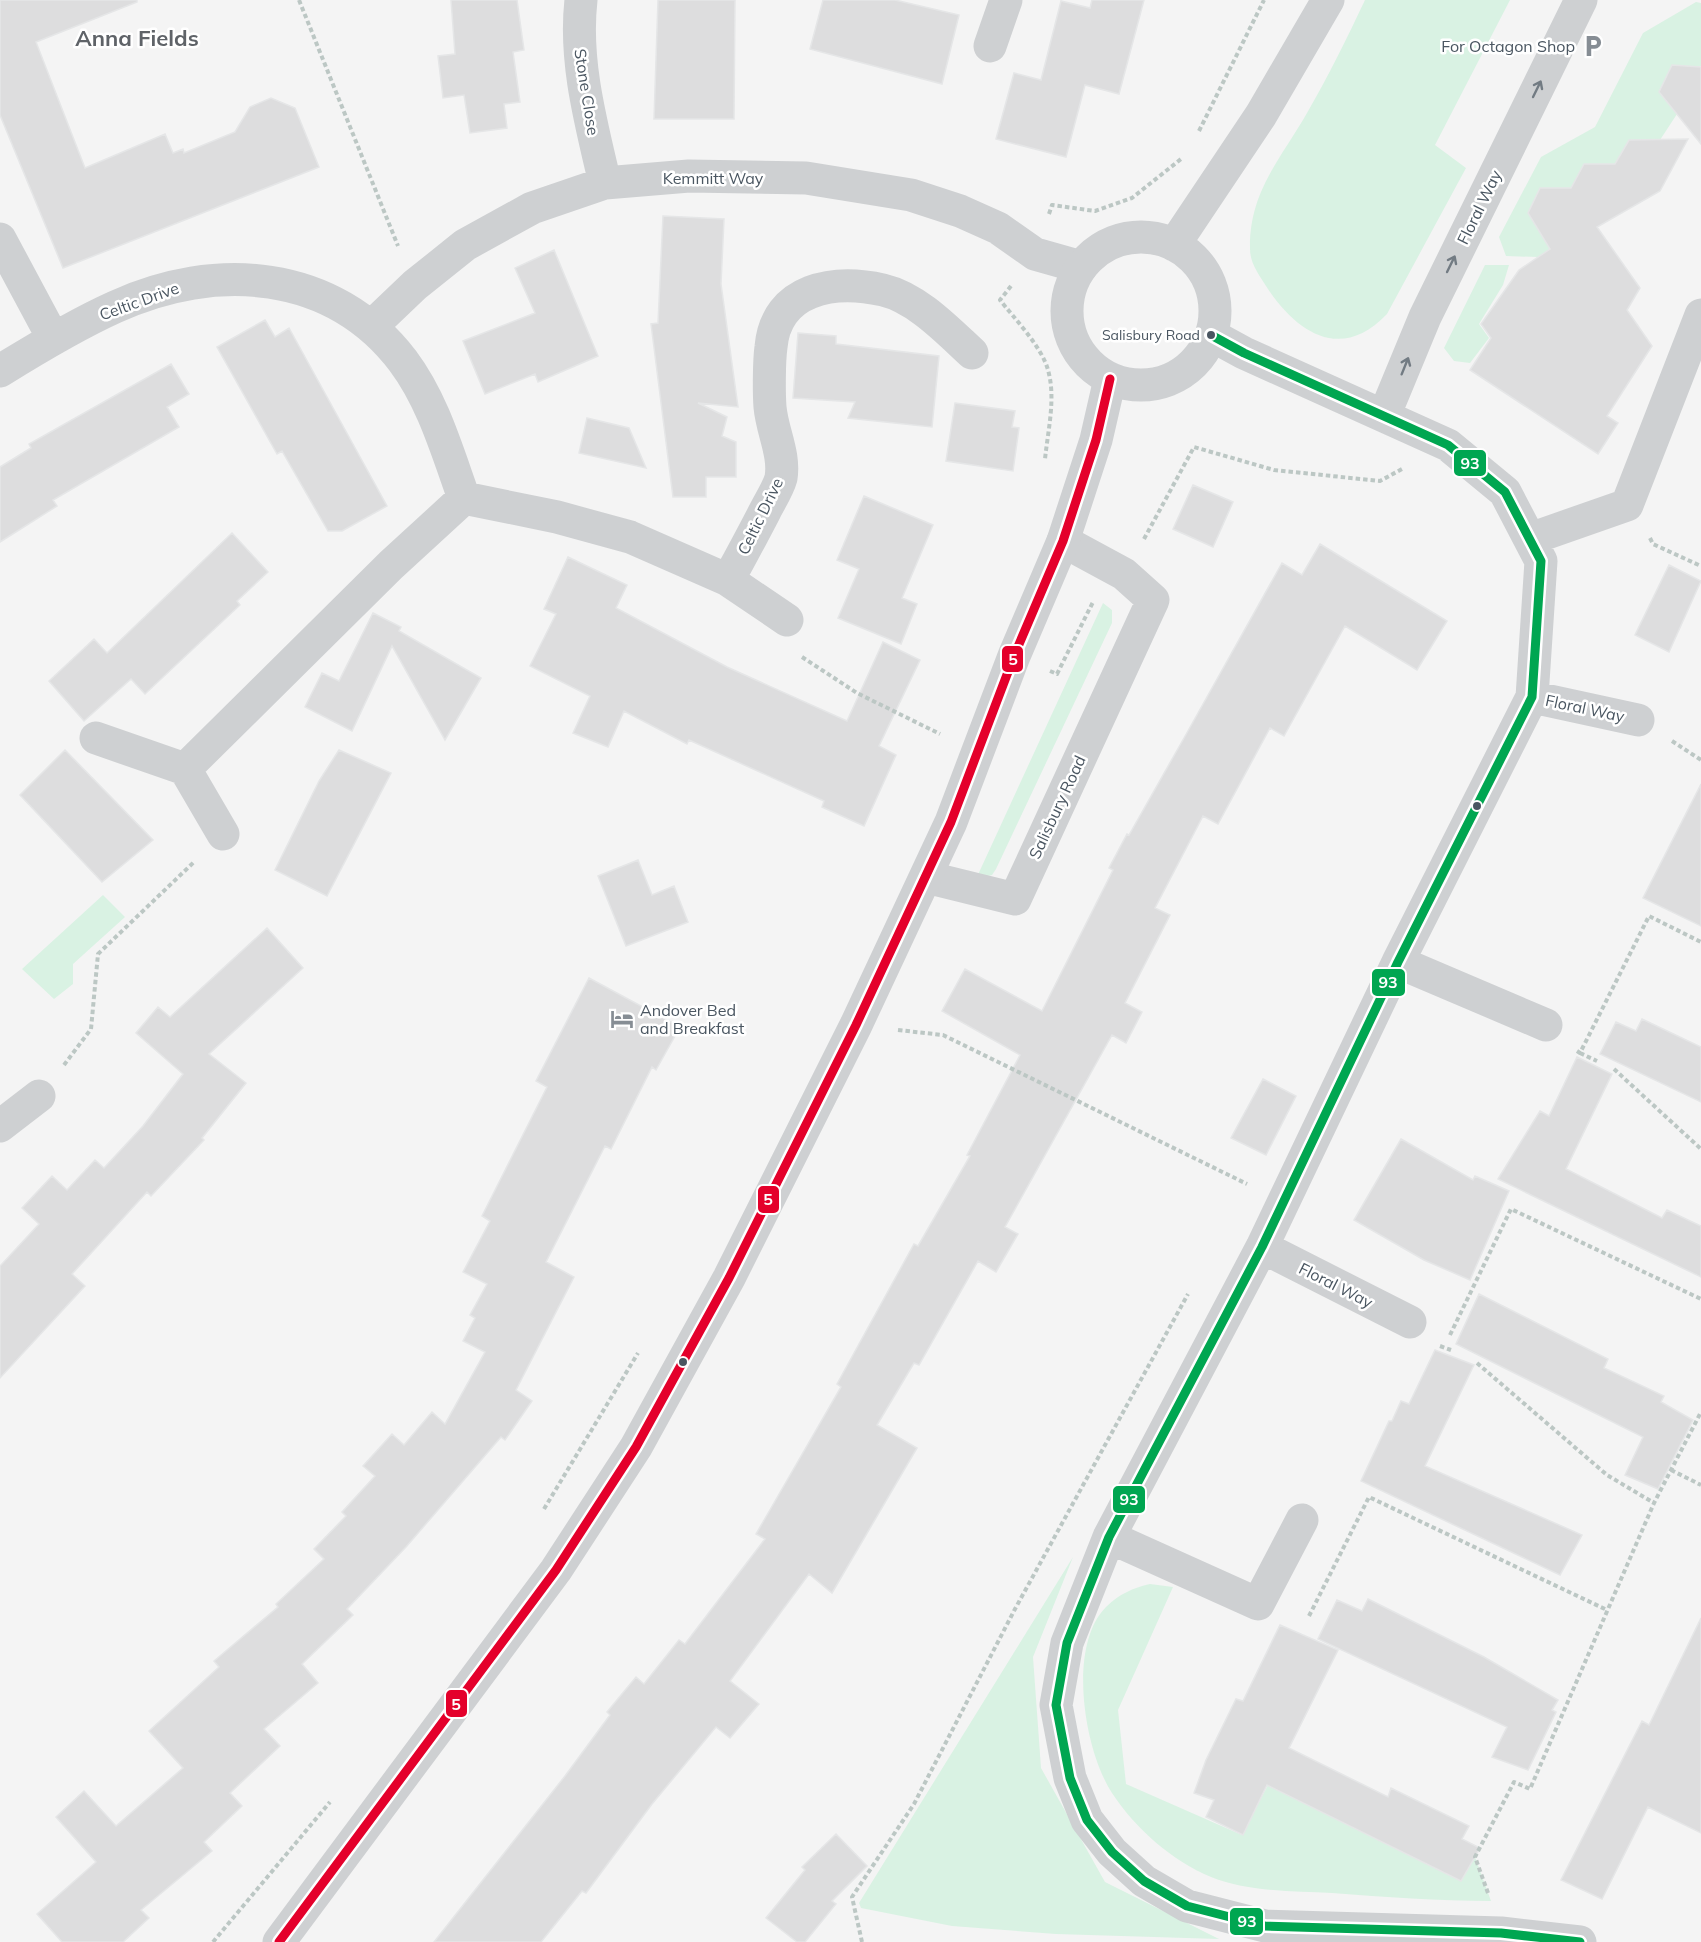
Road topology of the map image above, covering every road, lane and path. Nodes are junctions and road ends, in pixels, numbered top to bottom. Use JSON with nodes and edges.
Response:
{"nodes":[{"id":1,"x":299,"y":0,"type":"edge"},
{"id":2,"x":581,"y":0,"type":"edge"},
{"id":3,"x":1006,"y":0,"type":"edge"},
{"id":4,"x":1264,"y":0,"type":"edge"},
{"id":5,"x":1328,"y":0,"type":"edge"},
{"id":6,"x":1581,"y":0,"type":"edge"},
{"id":7,"x":990,"y":46,"type":"dead end"},
{"id":8,"x":1197,"y":134,"type":"dead end"},
{"id":9,"x":1187,"y":154,"type":"dead end"},
{"id":10,"x":605,"y":183,"type":"junction"},
{"id":11,"x":0,"y":239,"type":"edge"},
{"id":12,"x":1174,"y":245,"type":"junction"},
{"id":13,"x":1035,"y":254,"type":"junction"},
{"id":14,"x":1082,"y":267,"type":"junction"},
{"id":15,"x":415,"y":285,"type":"junction"},
{"id":16,"x":1701,"y":315,"type":"edge"},
{"id":17,"x":372,"y":326,"type":"junction"},
{"id":18,"x":1211,"y":335,"type":"junction"},
{"id":19,"x":53,"y":338,"type":"junction"},
{"id":20,"x":972,"y":353,"type":"dead end"},
{"id":21,"x":0,"y":371,"type":"edge"},
{"id":22,"x":1110,"y":379,"type":"junction"},
{"id":23,"x":1384,"y":416,"type":"junction"},
{"id":24,"x":1448,"y":445,"type":"junction"},
{"id":25,"x":1045,"y":463,"type":"dead end"},
{"id":26,"x":464,"y":498,"type":"junction"},
{"id":27,"x":1627,"y":505,"type":"junction"},
{"id":28,"x":1530,"y":539,"type":"junction"},
{"id":29,"x":1063,"y":541,"type":"junction"},
{"id":30,"x":1701,"y":566,"type":"edge"},
{"id":31,"x":1124,"y":574,"type":"junction"},
{"id":32,"x":728,"y":580,"type":"junction"},
{"id":33,"x":787,"y":620,"type":"joint"},
{"id":34,"x":1014,"y":656,"type":"junction"},
{"id":35,"x":1532,"y":697,"type":"junction"},
{"id":36,"x":1638,"y":720,"type":"dead end"},
{"id":37,"x":944,"y":723,"type":"dead end"},
{"id":38,"x":939,"y":734,"type":"junction"},
{"id":39,"x":96,"y":738,"type":"dead end"},
{"id":40,"x":936,"y":744,"type":"dead end"},
{"id":41,"x":185,"y":769,"type":"junction"},
{"id":42,"x":223,"y":834,"type":"joint"},
{"id":43,"x":926,"y":877,"type":"junction"},
{"id":44,"x":1398,"y":962,"type":"junction"},
{"id":45,"x":1546,"y":1025,"type":"dead end"},
{"id":46,"x":856,"y":1026,"type":"junction"},
{"id":47,"x":1580,"y":1053,"type":"dead end"},
{"id":48,"x":1597,"y":1061,"type":"dead end"},
{"id":49,"x":1614,"y":1070,"type":"dead end"},
{"id":50,"x":39,"y":1096,"type":"joint"},
{"id":51,"x":0,"y":1126,"type":"edge"},
{"id":52,"x":1701,"y":1149,"type":"edge"},
{"id":53,"x":1243,"y":1192,"type":"dead end"},
{"id":54,"x":1262,"y":1247,"type":"junction"},
{"id":55,"x":1192,"y":1288,"type":"dead end"},
{"id":56,"x":1701,"y":1299,"type":"edge"},
{"id":57,"x":1410,"y":1322,"type":"dead end"},
{"id":58,"x":644,"y":1344,"type":"dead end"},
{"id":59,"x":1444,"y":1348,"type":"dead end"},
{"id":60,"x":1477,"y":1363,"type":"dead end"},
{"id":61,"x":1701,"y":1412,"type":"edge"},
{"id":62,"x":1671,"y":1470,"type":"junction"},
{"id":63,"x":1701,"y":1485,"type":"edge"},
{"id":64,"x":1654,"y":1503,"type":"junction"},
{"id":65,"x":540,"y":1516,"type":"dead end"},
{"id":66,"x":1302,"y":1520,"type":"dead end"},
{"id":67,"x":1109,"y":1538,"type":"junction"},
{"id":68,"x":1607,"y":1610,"type":"junction"},
{"id":69,"x":1309,"y":1616,"type":"dead end"},
{"id":70,"x":335,"y":1795,"type":"dead end"},
{"id":71,"x":1501,"y":1933,"type":"junction"},
{"id":72,"x":1370,"y":1935,"type":"edge"},
{"id":73,"x":213,"y":1942,"type":"edge"},
{"id":74,"x":279,"y":1942,"type":"edge"},
{"id":75,"x":862,"y":1942,"type":"edge"},
{"id":76,"x":1580,"y":1942,"type":"edge"}],
"edges":[{"from":1,"to":15,"type":"path"},
{"from":2,"to":10,"type":"street","name":"Stone Close"},
{"from":3,"to":7,"type":"street"},
{"from":4,"to":8,"type":"path"},
{"from":5,"to":12,"type":"street"},
{"from":23,"to":6,"type":"street","name":"Floral Way","one_way":true},
{"from":9,"to":13,"type":"path"},
{"from":10,"to":13,"type":"street","name":"Kemmitt Way"},
{"from":10,"to":15,"type":"street","name":"Kemmitt Way"},
{"from":11,"to":19,"type":"street"},
{"from":12,"to":14,"type":"street"},
{"from":12,"to":18,"type":"street"},
{"from":13,"to":14,"type":"street","name":"Kemmitt Way"},
{"from":13,"to":25,"type":"path"},
{"from":14,"to":22,"type":"street"},
{"from":15,"to":17,"type":"street","name":"Kemmitt Way"},
{"from":16,"to":27,"type":"street"},
{"from":17,"to":19,"type":"street","name":"Celtic Drive"},
{"from":17,"to":26,"type":"street","name":"Celtic Drive"},
{"from":18,"to":22,"type":"street"},
{"from":18,"to":23,"type":"street","name":"Floral Way"},
{"from":19,"to":21,"type":"street","name":"Celtic Drive"},
{"from":20,"to":32,"type":"street","name":"Celtic Drive"},
{"from":22,"to":29,"type":"street"},
{"from":23,"to":24,"type":"street","name":"Floral Way"},
{"from":24,"to":28,"type":"street","name":"Floral Way"},
{"from":24,"to":31,"type":"path"},
{"from":26,"to":32,"type":"street"},
{"from":26,"to":41,"type":"street"},
{"from":27,"to":28,"type":"street"},
{"from":27,"to":30,"type":"path"},
{"from":28,"to":35,"type":"street","name":"Floral Way"},
{"from":29,"to":31,"type":"street","name":"Salisbury Road"},
{"from":29,"to":34,"type":"street"},
{"from":31,"to":34,"type":"path"},
{"from":31,"to":43,"type":"street","name":"Salisbury Road"},
{"from":32,"to":33,"type":"street"},
{"from":33,"to":38,"type":"path"},
{"from":34,"to":43,"type":"street"},
{"from":35,"to":36,"type":"street","name":"Floral Way"},
{"from":35,"to":44,"type":"street","name":"Floral Way"},
{"from":37,"to":38,"type":"path"},
{"from":38,"to":40,"type":"path"},
{"from":39,"to":41,"type":"street"},
{"from":41,"to":42,"type":"street"},
{"from":42,"to":50,"type":"path"},
{"from":43,"to":46,"type":"street"},
{"from":44,"to":45,"type":"street"},
{"from":44,"to":54,"type":"street","name":"Floral Way"},
{"from":46,"to":53,"type":"path"},
{"from":46,"to":74,"type":"street"},
{"from":47,"to":48,"type":"path"},
{"from":49,"to":52,"type":"path"},
{"from":50,"to":51,"type":"street"},
{"from":54,"to":57,"type":"street","name":"Floral Way"},
{"from":54,"to":67,"type":"street","name":"Floral Way"},
{"from":55,"to":75,"type":"path"},
{"from":56,"to":59,"type":"path"},
{"from":58,"to":65,"type":"path"},
{"from":60,"to":64,"type":"path"},
{"from":61,"to":62,"type":"path"},
{"from":62,"to":63,"type":"path"},
{"from":62,"to":64,"type":"path"},
{"from":64,"to":68,"type":"path"},
{"from":66,"to":67,"type":"street"},
{"from":67,"to":72,"type":"street","name":"Floral Way"},
{"from":68,"to":69,"type":"path"},
{"from":68,"to":71,"type":"path"},
{"from":70,"to":73,"type":"path"},
{"from":71,"to":72,"type":"street","name":"Floral Way"},
{"from":71,"to":76,"type":"street","name":"Floral Way"}]}
